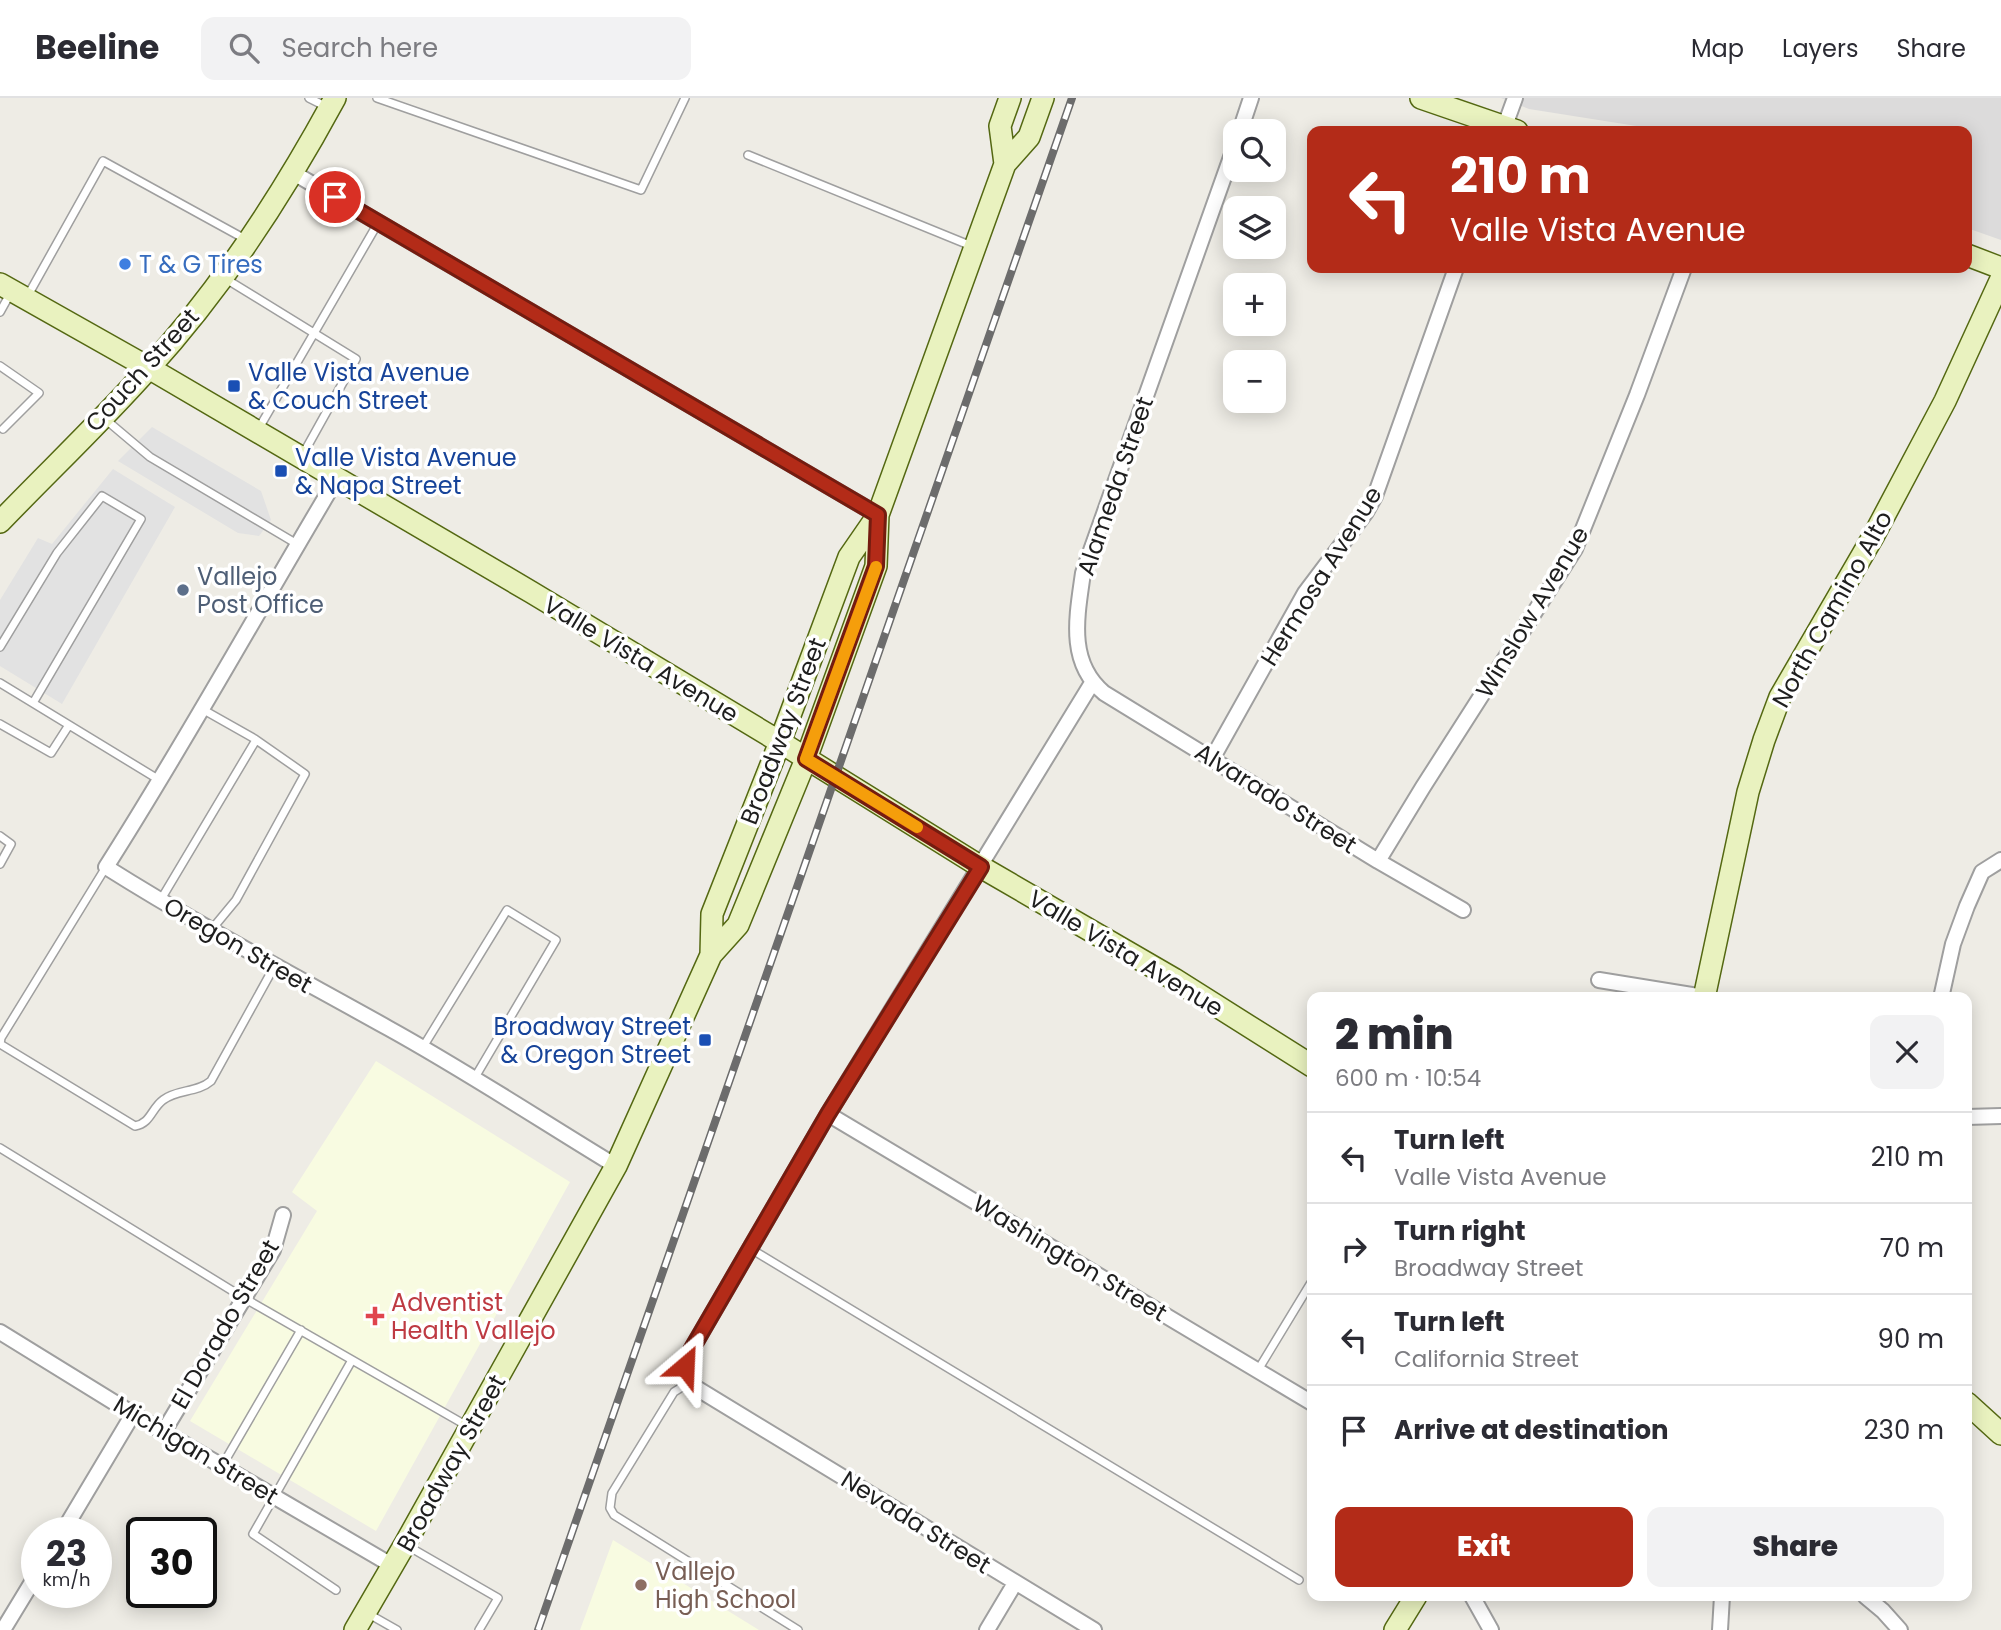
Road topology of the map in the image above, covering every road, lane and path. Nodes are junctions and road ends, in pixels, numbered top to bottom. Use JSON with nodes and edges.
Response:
{"nodes":[{"id":1,"x":309,"y":98,"type":"edge"},
{"id":2,"x":377,"y":98,"type":"edge"},
{"id":3,"x":685,"y":98,"type":"edge"},
{"id":4,"x":1010,"y":98,"type":"edge"},
{"id":5,"x":1043,"y":98,"type":"edge"},
{"id":6,"x":1251,"y":98,"type":"edge"},
{"id":7,"x":1421,"y":98,"type":"edge"},
{"id":8,"x":1515,"y":98,"type":"edge"},
{"id":9,"x":332,"y":103,"type":"edge"},
{"id":10,"x":1244,"y":119,"type":"edge"},
{"id":11,"x":1497,"y":126,"type":"edge"},
{"id":12,"x":1509,"y":126,"type":"edge"},
{"id":13,"x":748,"y":155,"type":"dead end"},
{"id":14,"x":1004,"y":164,"type":"junction"},
{"id":15,"x":292,"y":172,"type":"junction"},
{"id":16,"x":1223,"y":180,"type":"edge"},
{"id":17,"x":378,"y":223,"type":"junction"},
{"id":18,"x":248,"y":242,"type":"junction"},
{"id":19,"x":974,"y":248,"type":"junction"},
{"id":20,"x":1972,"y":257,"type":"edge"},
{"id":21,"x":2001,"y":268,"type":"edge"},
{"id":22,"x":1454,"y":273,"type":"edge"},
{"id":23,"x":1682,"y":273,"type":"edge"},
{"id":24,"x":222,"y":276,"type":"junction"},
{"id":25,"x":2001,"y":279,"type":"edge"},
{"id":26,"x":13,"y":291,"type":"edge"},
{"id":27,"x":0,"y":312,"type":"edge"},
{"id":28,"x":314,"y":333,"type":"junction"},
{"id":29,"x":0,"y":366,"type":"edge"},
{"id":30,"x":149,"y":368,"type":"junction"},
{"id":31,"x":103,"y":417,"type":"junction"},
{"id":32,"x":2,"y":429,"type":"dead end"},
{"id":33,"x":257,"y":431,"type":"junction"},
{"id":34,"x":302,"y":457,"type":"junction"},
{"id":35,"x":337,"y":478,"type":"junction"},
{"id":36,"x":878,"y":515,"type":"junction"},
{"id":37,"x":0,"y":522,"type":"edge"},
{"id":38,"x":297,"y":544,"type":"junction"},
{"id":39,"x":0,"y":647,"type":"edge"},
{"id":40,"x":0,"y":683,"type":"edge"},
{"id":41,"x":1092,"y":683,"type":"junction"},
{"id":42,"x":33,"y":703,"type":"junction"},
{"id":43,"x":202,"y":708,"type":"junction"},
{"id":44,"x":0,"y":724,"type":"edge"},
{"id":45,"x":69,"y":725,"type":"junction"},
{"id":46,"x":256,"y":740,"type":"junction"},
{"id":47,"x":780,"y":742,"type":"junction"},
{"id":48,"x":806,"y":759,"type":"junction"},
{"id":49,"x":1212,"y":759,"type":"junction"},
{"id":50,"x":161,"y":781,"type":"junction"},
{"id":51,"x":0,"y":836,"type":"edge"},
{"id":52,"x":2001,"y":860,"type":"edge"},
{"id":53,"x":1378,"y":861,"type":"junction"},
{"id":54,"x":0,"y":864,"type":"edge"},
{"id":55,"x":106,"y":867,"type":"junction"},
{"id":56,"x":981,"y":867,"type":"junction"},
{"id":57,"x":160,"y":901,"type":"junction"},
{"id":58,"x":1463,"y":909,"type":"dead end"},
{"id":59,"x":211,"y":930,"type":"junction"},
{"id":60,"x":711,"y":955,"type":"junction"},
{"id":61,"x":274,"y":967,"type":"junction"},
{"id":62,"x":1599,"y":980,"type":"dead end"},
{"id":63,"x":1673,"y":992,"type":"edge"},
{"id":64,"x":1705,"y":992,"type":"edge"},
{"id":65,"x":1942,"y":992,"type":"edge"},
{"id":66,"x":422,"y":1049,"type":"junction"},
{"id":67,"x":1307,"y":1063,"type":"edge"},
{"id":68,"x":474,"y":1080,"type":"junction"},
{"id":69,"x":828,"y":1114,"type":"junction"},
{"id":70,"x":2001,"y":1116,"type":"edge"},
{"id":71,"x":1972,"y":1117,"type":"edge"},
{"id":72,"x":0,"y":1148,"type":"edge"},
{"id":73,"x":616,"y":1166,"type":"junction"},
{"id":74,"x":283,"y":1215,"type":"dead end"},
{"id":75,"x":751,"y":1249,"type":"junction"},
{"id":76,"x":1307,"y":1289,"type":"edge"},
{"id":77,"x":244,"y":1298,"type":"junction"},
{"id":78,"x":301,"y":1330,"type":"junction"},
{"id":79,"x":0,"y":1332,"type":"edge"},
{"id":80,"x":352,"y":1360,"type":"junction"},
{"id":81,"x":1258,"y":1370,"type":"junction"},
{"id":82,"x":690,"y":1382,"type":"junction"},
{"id":83,"x":1307,"y":1400,"type":"edge"},
{"id":84,"x":1972,"y":1408,"type":"edge"},
{"id":85,"x":133,"y":1414,"type":"junction"},
{"id":86,"x":471,"y":1428,"type":"junction"},
{"id":87,"x":164,"y":1431,"type":"junction"},
{"id":88,"x":2001,"y":1434,"type":"edge"},
{"id":89,"x":222,"y":1466,"type":"junction"},
{"id":90,"x":274,"y":1496,"type":"junction"},
{"id":91,"x":72,"y":1517,"type":"edge"},
{"id":92,"x":405,"y":1544,"type":"junction"},
{"id":93,"x":393,"y":1566,"type":"junction"},
{"id":94,"x":1299,"y":1580,"type":"dead end"},
{"id":95,"x":1015,"y":1583,"type":"junction"},
{"id":96,"x":336,"y":1590,"type":"dead end"},
{"id":97,"x":21,"y":1600,"type":"edge"},
{"id":98,"x":1413,"y":1601,"type":"edge"},
{"id":99,"x":1475,"y":1601,"type":"edge"},
{"id":100,"x":1722,"y":1601,"type":"edge"},
{"id":101,"x":1871,"y":1601,"type":"edge"},
{"id":102,"x":360,"y":1621,"type":"edge"},
{"id":103,"x":3,"y":1630,"type":"edge"},
{"id":104,"x":397,"y":1630,"type":"edge"},
{"id":105,"x":479,"y":1630,"type":"edge"},
{"id":106,"x":798,"y":1630,"type":"edge"},
{"id":107,"x":986,"y":1630,"type":"edge"},
{"id":108,"x":1094,"y":1630,"type":"edge"},
{"id":109,"x":1395,"y":1630,"type":"edge"},
{"id":110,"x":1491,"y":1630,"type":"edge"},
{"id":111,"x":1720,"y":1630,"type":"edge"},
{"id":112,"x":1900,"y":1630,"type":"edge"}],
"edges":[{"from":1,"to":9,"type":"lane"},
{"from":2,"to":3,"type":"lane"},
{"from":4,"to":14,"type":"street","name":"Broadway Street"},
{"from":5,"to":14,"type":"street","name":"Broadway Street"},
{"from":6,"to":10,"type":"street"},
{"from":7,"to":11,"type":"street"},
{"from":8,"to":12,"type":"street"},
{"from":9,"to":15,"type":"street","name":"Couch Street"},
{"from":13,"to":19,"type":"lane"},
{"from":14,"to":19,"type":"street","name":"Broadway Street"},
{"from":15,"to":17,"type":"street"},
{"from":15,"to":18,"type":"street","name":"Couch Street"},
{"from":16,"to":41,"type":"street","name":"Alameda Street"},
{"from":17,"to":28,"type":"lane"},
{"from":17,"to":36,"type":"street"},
{"from":18,"to":24,"type":"street","name":"Couch Street"},
{"from":18,"to":26,"type":"lane"},
{"from":19,"to":36,"type":"street","name":"Broadway Street"},
{"from":20,"to":21,"type":"street"},
{"from":22,"to":49,"type":"street","name":"Hermosa Avenue"},
{"from":23,"to":53,"type":"street","name":"Winslow Avenue"},
{"from":24,"to":28,"type":"lane"},
{"from":24,"to":30,"type":"street","name":"Couch Street"},
{"from":25,"to":64,"type":"street","name":"North Camino Alto"},
{"from":26,"to":27,"type":"lane"},
{"from":26,"to":30,"type":"street","name":"Valle Vista Avenue"},
{"from":28,"to":33,"type":"lane"},
{"from":28,"to":34,"type":"lane"},
{"from":29,"to":32,"type":"lane"},
{"from":30,"to":31,"type":"street","name":"Couch Street"},
{"from":30,"to":33,"type":"street","name":"Valle Vista Avenue"},
{"from":31,"to":37,"type":"street","name":"Couch Street"},
{"from":31,"to":38,"type":"lane"},
{"from":33,"to":34,"type":"street","name":"Valle Vista Avenue"},
{"from":34,"to":35,"type":"street","name":"Valle Vista Avenue"},
{"from":35,"to":38,"type":"street"},
{"from":35,"to":47,"type":"street","name":"Valle Vista Avenue"},
{"from":36,"to":47,"type":"street","name":"Broadway Street"},
{"from":36,"to":48,"type":"street","name":"Broadway Street"},
{"from":38,"to":43,"type":"street"},
{"from":39,"to":42,"type":"lane"},
{"from":40,"to":42,"type":"lane"},
{"from":41,"to":49,"type":"street","name":"Alvarado Street"},
{"from":41,"to":56,"type":"street"},
{"from":42,"to":45,"type":"lane"},
{"from":43,"to":46,"type":"lane"},
{"from":43,"to":50,"type":"street"},
{"from":44,"to":45,"type":"lane"},
{"from":45,"to":50,"type":"lane"},
{"from":46,"to":57,"type":"lane"},
{"from":46,"to":59,"type":"lane"},
{"from":47,"to":48,"type":"street","name":"Valle Vista Avenue"},
{"from":47,"to":60,"type":"street","name":"Broadway Street"},
{"from":48,"to":56,"type":"street","name":"Valle Vista Avenue"},
{"from":48,"to":60,"type":"street","name":"Broadway Street"},
{"from":49,"to":53,"type":"street","name":"Alvarado Street"},
{"from":50,"to":55,"type":"street"},
{"from":51,"to":54,"type":"lane"},
{"from":52,"to":65,"type":"street"},
{"from":53,"to":58,"type":"street","name":"Alvarado Street"},
{"from":55,"to":57,"type":"street","name":"Oregon Street"},
{"from":55,"to":61,"type":"lane"},
{"from":56,"to":67,"type":"street","name":"Valle Vista Avenue"},
{"from":56,"to":69,"type":"street"},
{"from":57,"to":59,"type":"street","name":"Oregon Street"},
{"from":59,"to":61,"type":"street","name":"Oregon Street"},
{"from":60,"to":73,"type":"street","name":"Broadway Street"},
{"from":61,"to":66,"type":"street","name":"Oregon Street"},
{"from":62,"to":63,"type":"street"},
{"from":66,"to":68,"type":"street","name":"Oregon Street"},
{"from":66,"to":68,"type":"lane"},
{"from":68,"to":73,"type":"street","name":"Oregon Street"},
{"from":69,"to":75,"type":"street"},
{"from":69,"to":81,"type":"street","name":"Washington Street"},
{"from":70,"to":71,"type":"street"},
{"from":72,"to":77,"type":"lane"},
{"from":73,"to":86,"type":"street","name":"Broadway Street"},
{"from":74,"to":77,"type":"street","name":"El Dorado Street"},
{"from":75,"to":82,"type":"street"},
{"from":75,"to":94,"type":"lane"},
{"from":76,"to":81,"type":"lane"},
{"from":77,"to":78,"type":"lane"},
{"from":77,"to":87,"type":"street","name":"El Dorado Street"},
{"from":78,"to":80,"type":"lane"},
{"from":78,"to":89,"type":"lane"},
{"from":79,"to":85,"type":"street","name":"Michigan Street"},
{"from":80,"to":86,"type":"lane"},
{"from":80,"to":90,"type":"lane"},
{"from":81,"to":83,"type":"street","name":"Washington Street"},
{"from":82,"to":95,"type":"street","name":"Nevada Street"},
{"from":82,"to":106,"type":"lane"},
{"from":84,"to":88,"type":"street"},
{"from":85,"to":87,"type":"street","name":"Michigan Street"},
{"from":85,"to":91,"type":"street","name":"El Dorado Street"},
{"from":86,"to":92,"type":"street","name":"Broadway Street"},
{"from":87,"to":89,"type":"street","name":"Michigan Street"},
{"from":89,"to":90,"type":"street","name":"Michigan Street"},
{"from":90,"to":93,"type":"street","name":"Michigan Street"},
{"from":90,"to":96,"type":"lane"},
{"from":92,"to":93,"type":"street","name":"Broadway Street"},
{"from":92,"to":105,"type":"lane"},
{"from":93,"to":102,"type":"street","name":"Broadway Street"},
{"from":95,"to":107,"type":"street"},
{"from":95,"to":108,"type":"street","name":"Nevada Street"},
{"from":97,"to":103,"type":"street"},
{"from":98,"to":109,"type":"street"},
{"from":99,"to":110,"type":"street"},
{"from":100,"to":111,"type":"street"},
{"from":101,"to":112,"type":"street"},
{"from":102,"to":104,"type":"lane"}]}
